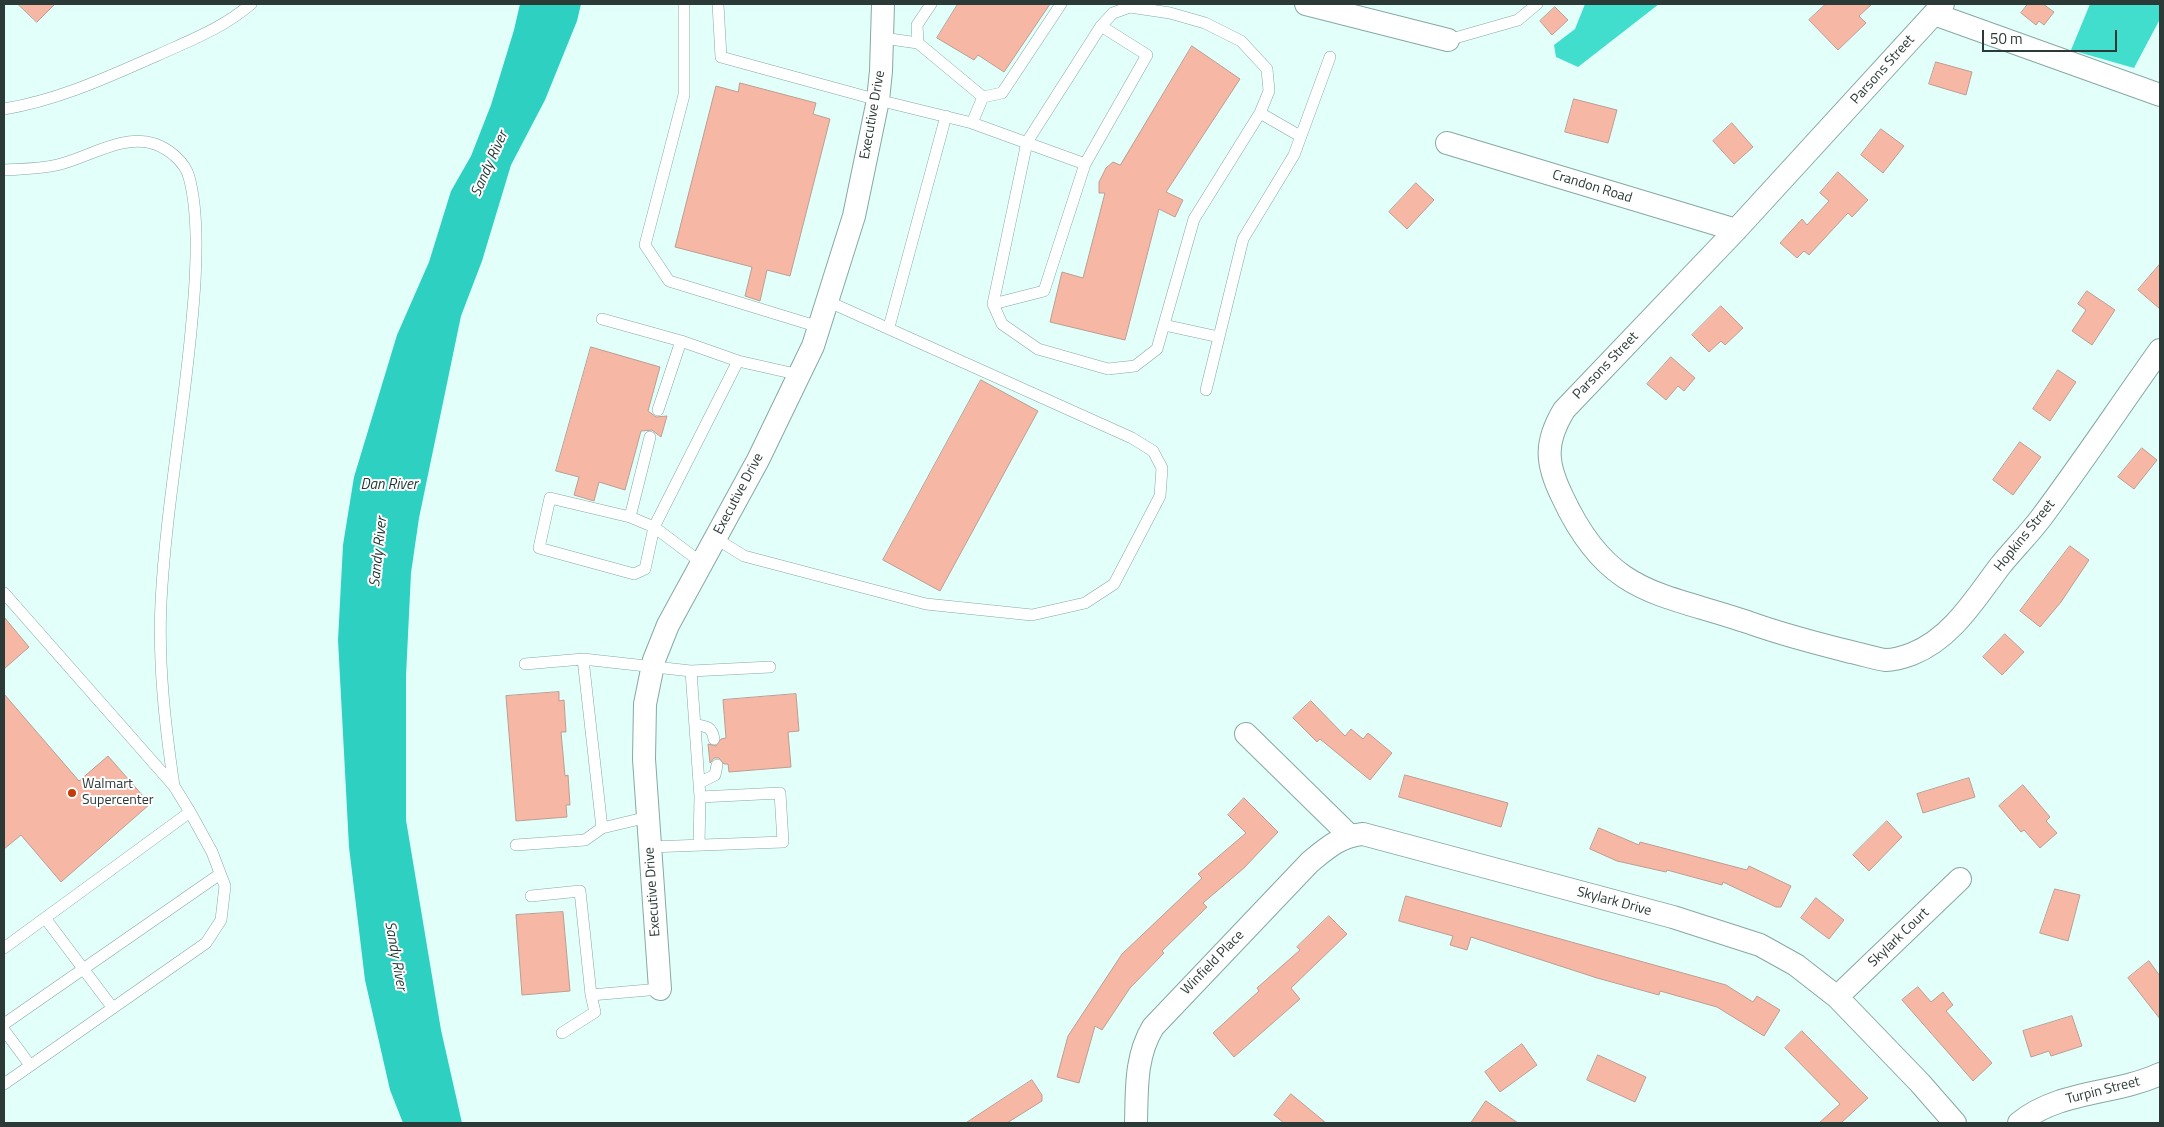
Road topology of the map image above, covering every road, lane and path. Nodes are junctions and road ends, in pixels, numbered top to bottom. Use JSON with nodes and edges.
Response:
{"nodes":[{"id":1,"x":251,"y":4,"type":"edge"},
{"id":2,"x":684,"y":4,"type":"edge"},
{"id":3,"x":718,"y":4,"type":"edge"},
{"id":4,"x":883,"y":4,"type":"edge"},
{"id":5,"x":931,"y":4,"type":"edge"},
{"id":6,"x":1061,"y":4,"type":"edge"},
{"id":7,"x":1537,"y":4,"type":"edge"},
{"id":8,"x":1319,"y":6,"type":"edge"},
{"id":9,"x":1938,"y":9,"type":"edge"},
{"id":10,"x":1101,"y":26,"type":"junction"},
{"id":11,"x":883,"y":38,"type":"junction"},
{"id":12,"x":1448,"y":40,"type":"joint"},
{"id":13,"x":918,"y":43,"type":"junction"},
{"id":14,"x":1330,"y":57,"type":"dead end"},
{"id":15,"x":2160,"y":95,"type":"edge"},
{"id":16,"x":983,"y":97,"type":"junction"},
{"id":17,"x":878,"y":100,"type":"junction"},
{"id":18,"x":4,"y":109,"type":"edge"},
{"id":19,"x":1260,"y":113,"type":"junction"},
{"id":20,"x":946,"y":116,"type":"junction"},
{"id":21,"x":972,"y":123,"type":"junction"},
{"id":22,"x":1300,"y":136,"type":"junction"},
{"id":23,"x":1027,"y":142,"type":"junction"},
{"id":24,"x":1447,"y":143,"type":"dead end"},
{"id":25,"x":1085,"y":164,"type":"junction"},
{"id":26,"x":4,"y":170,"type":"edge"},
{"id":27,"x":1736,"y":230,"type":"junction"},
{"id":28,"x":827,"y":301,"type":"junction"},
{"id":29,"x":994,"y":304,"type":"junction"},
{"id":30,"x":602,"y":319,"type":"dead end"},
{"id":31,"x":1164,"y":325,"type":"junction"},
{"id":32,"x":819,"y":327,"type":"junction"},
{"id":33,"x":889,"y":328,"type":"junction"},
{"id":34,"x":1219,"y":337,"type":"junction"},
{"id":35,"x":681,"y":341,"type":"junction"},
{"id":36,"x":2160,"y":350,"type":"edge"},
{"id":37,"x":738,"y":361,"type":"junction"},
{"id":38,"x":800,"y":375,"type":"junction"},
{"id":39,"x":1206,"y":390,"type":"dead end"},
{"id":40,"x":658,"y":410,"type":"dead end"},
{"id":41,"x":650,"y":437,"type":"dead end"},
{"id":42,"x":630,"y":517,"type":"junction"},
{"id":43,"x":654,"y":527,"type":"junction"},
{"id":44,"x":715,"y":538,"type":"junction"},
{"id":45,"x":702,"y":562,"type":"junction"},
{"id":46,"x":4,"y":593,"type":"edge"},
{"id":47,"x":1849,"y":651,"type":"joint"},
{"id":48,"x":583,"y":658,"type":"junction"},
{"id":49,"x":525,"y":664,"type":"dead end"},
{"id":50,"x":653,"y":666,"type":"junction"},
{"id":51,"x":770,"y":667,"type":"dead end"},
{"id":52,"x":691,"y":671,"type":"junction"},
{"id":53,"x":695,"y":725,"type":"junction"},
{"id":54,"x":1246,"y":734,"type":"dead end"},
{"id":55,"x":714,"y":739,"type":"dead end"},
{"id":56,"x":718,"y":764,"type":"dead end"},
{"id":57,"x":699,"y":783,"type":"junction"},
{"id":58,"x":174,"y":786,"type":"junction"},
{"id":59,"x":700,"y":797,"type":"junction"},
{"id":60,"x":190,"y":812,"type":"junction"},
{"id":61,"x":648,"y":817,"type":"junction"},
{"id":62,"x":602,"y":828,"type":"junction"},
{"id":63,"x":1349,"y":835,"type":"junction"},
{"id":64,"x":516,"y":845,"type":"dead end"},
{"id":65,"x":699,"y":845,"type":"junction"},
{"id":66,"x":650,"y":848,"type":"junction"},
{"id":67,"x":220,"y":874,"type":"junction"},
{"id":68,"x":1960,"y":879,"type":"dead end"},
{"id":69,"x":532,"y":896,"type":"dead end"},
{"id":70,"x":45,"y":918,"type":"junction"},
{"id":71,"x":4,"y":948,"type":"edge"},
{"id":72,"x":82,"y":968,"type":"junction"},
{"id":73,"x":660,"y":989,"type":"joint"},
{"id":74,"x":591,"y":995,"type":"junction"},
{"id":75,"x":1837,"y":997,"type":"junction"},
{"id":76,"x":112,"y":1007,"type":"junction"},
{"id":77,"x":4,"y":1024,"type":"edge"},
{"id":78,"x":4,"y":1030,"type":"edge"},
{"id":79,"x":562,"y":1033,"type":"dead end"},
{"id":80,"x":30,"y":1065,"type":"junction"},
{"id":81,"x":2160,"y":1074,"type":"edge"},
{"id":82,"x":4,"y":1084,"type":"edge"},
{"id":83,"x":1136,"y":1123,"type":"edge"},
{"id":84,"x":1955,"y":1123,"type":"edge"},
{"id":85,"x":2019,"y":1123,"type":"edge"}],
"edges":[{"from":1,"to":18,"type":"lane"},
{"from":2,"to":32,"type":"lane"},
{"from":3,"to":17,"type":"lane"},
{"from":4,"to":11,"type":"street","name":"Executive Drive"},
{"from":5,"to":13,"type":"lane"},
{"from":6,"to":16,"type":"lane"},
{"from":7,"to":12,"type":"lane"},
{"from":8,"to":12,"type":"street"},
{"from":9,"to":15,"type":"street"},
{"from":9,"to":27,"type":"street","name":"Parsons Street"},
{"from":10,"to":19,"type":"lane"},
{"from":10,"to":23,"type":"lane"},
{"from":10,"to":25,"type":"lane"},
{"from":11,"to":13,"type":"lane"},
{"from":11,"to":17,"type":"street","name":"Executive Drive"},
{"from":13,"to":16,"type":"lane"},
{"from":14,"to":22,"type":"lane"},
{"from":16,"to":21,"type":"lane"},
{"from":17,"to":20,"type":"lane"},
{"from":17,"to":28,"type":"street","name":"Executive Drive"},
{"from":19,"to":22,"type":"lane"},
{"from":19,"to":31,"type":"lane"},
{"from":20,"to":21,"type":"lane"},
{"from":20,"to":33,"type":"lane"},
{"from":21,"to":23,"type":"lane"},
{"from":22,"to":34,"type":"lane"},
{"from":23,"to":25,"type":"lane"},
{"from":23,"to":29,"type":"lane"},
{"from":24,"to":27,"type":"street","name":"Crandon Road"},
{"from":25,"to":29,"type":"lane"},
{"from":26,"to":58,"type":"lane"},
{"from":27,"to":47,"type":"street","name":"Parsons Street"},
{"from":28,"to":32,"type":"street","name":"Executive Drive"},
{"from":28,"to":33,"type":"lane"},
{"from":29,"to":31,"type":"lane"},
{"from":30,"to":35,"type":"lane"},
{"from":31,"to":34,"type":"lane"},
{"from":32,"to":38,"type":"street","name":"Executive Drive"},
{"from":33,"to":44,"type":"lane"},
{"from":34,"to":39,"type":"lane"},
{"from":35,"to":37,"type":"lane"},
{"from":35,"to":40,"type":"lane"},
{"from":36,"to":47,"type":"street","name":"Hopkins Street"},
{"from":37,"to":38,"type":"lane"},
{"from":37,"to":43,"type":"lane"},
{"from":38,"to":44,"type":"street","name":"Executive Drive"},
{"from":41,"to":42,"type":"lane"},
{"from":42,"to":43,"type":"lane"},
{"from":42,"to":43,"type":"lane"},
{"from":43,"to":45,"type":"lane"},
{"from":44,"to":45,"type":"street","name":"Executive Drive"},
{"from":45,"to":50,"type":"street","name":"Executive Drive"},
{"from":46,"to":58,"type":"lane"},
{"from":48,"to":49,"type":"lane"},
{"from":48,"to":50,"type":"lane"},
{"from":48,"to":62,"type":"lane"},
{"from":50,"to":52,"type":"lane"},
{"from":50,"to":61,"type":"street","name":"Executive Drive"},
{"from":51,"to":52,"type":"lane"},
{"from":52,"to":53,"type":"lane"},
{"from":53,"to":55,"type":"lane"},
{"from":53,"to":57,"type":"lane"},
{"from":54,"to":63,"type":"street"},
{"from":56,"to":57,"type":"lane"},
{"from":57,"to":59,"type":"lane"},
{"from":58,"to":60,"type":"lane"},
{"from":59,"to":65,"type":"lane"},
{"from":59,"to":65,"type":"lane"},
{"from":60,"to":67,"type":"lane"},
{"from":60,"to":70,"type":"lane"},
{"from":61,"to":62,"type":"lane"},
{"from":61,"to":66,"type":"street","name":"Executive Drive"},
{"from":62,"to":64,"type":"lane"},
{"from":63,"to":75,"type":"street","name":"Skylark Drive"},
{"from":63,"to":83,"type":"street","name":"Winfield Place"},
{"from":65,"to":66,"type":"lane"},
{"from":66,"to":73,"type":"street","name":"Executive Drive"},
{"from":67,"to":72,"type":"lane"},
{"from":67,"to":76,"type":"lane"},
{"from":68,"to":75,"type":"street","name":"Skylark Court"},
{"from":69,"to":74,"type":"lane"},
{"from":70,"to":71,"type":"lane"},
{"from":70,"to":72,"type":"lane"},
{"from":72,"to":76,"type":"lane"},
{"from":72,"to":77,"type":"lane"},
{"from":73,"to":74,"type":"lane"},
{"from":74,"to":79,"type":"lane"},
{"from":75,"to":84,"type":"street","name":"Skylark Drive"},
{"from":76,"to":80,"type":"lane"},
{"from":78,"to":80,"type":"lane"},
{"from":80,"to":82,"type":"lane"},
{"from":81,"to":85,"type":"street","name":"Turpin Street"}]}
